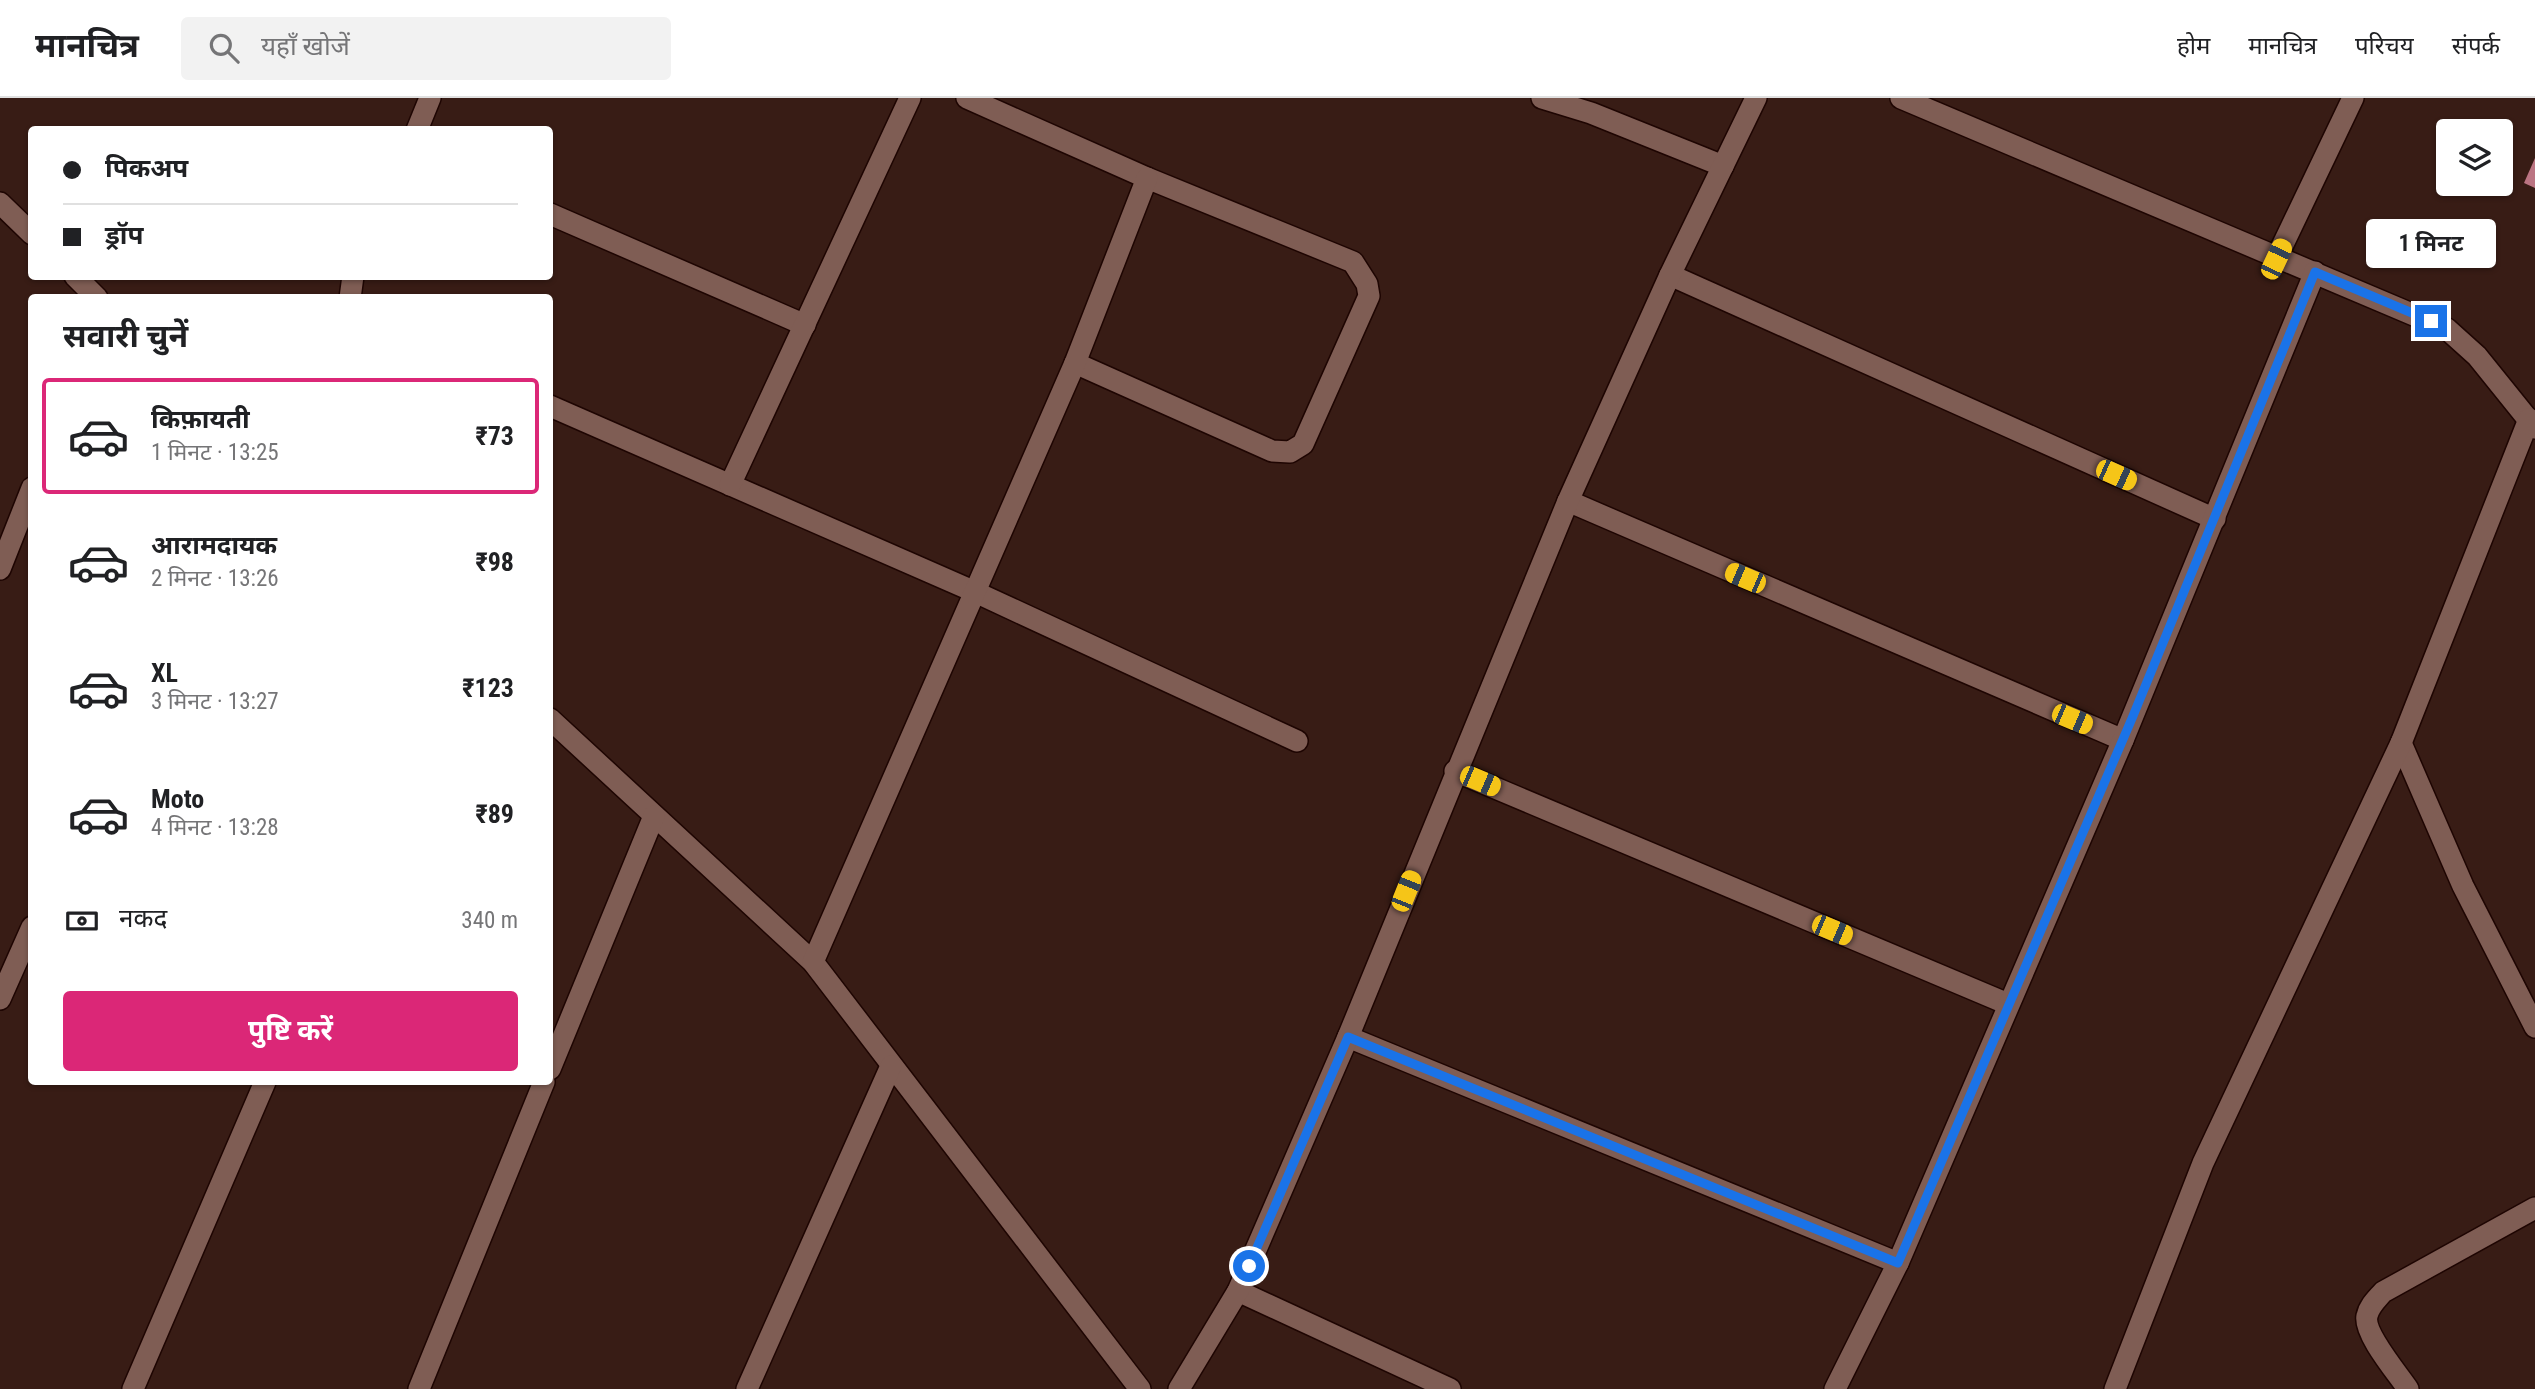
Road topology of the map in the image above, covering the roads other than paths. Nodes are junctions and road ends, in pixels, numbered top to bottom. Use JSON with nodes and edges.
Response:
{"nodes":[{"id":1,"x":430,"y":98,"type":"edge"},
{"id":2,"x":910,"y":98,"type":"edge"},
{"id":3,"x":967,"y":98,"type":"edge"},
{"id":4,"x":1542,"y":98,"type":"edge"},
{"id":5,"x":1756,"y":98,"type":"edge"},
{"id":6,"x":1902,"y":98,"type":"edge"},
{"id":7,"x":2353,"y":98,"type":"edge"},
{"id":8,"x":1594,"y":105,"type":"edge"},
{"id":9,"x":419,"y":126,"type":"edge"},
{"id":10,"x":1723,"y":166,"type":"junction"},
{"id":11,"x":1147,"y":178,"type":"junction"},
{"id":12,"x":0,"y":203,"type":"edge"},
{"id":13,"x":553,"y":215,"type":"edge"},
{"id":14,"x":28,"y":230,"type":"edge"},
{"id":15,"x":2276,"y":259,"type":"junction"},
{"id":16,"x":2315,"y":272,"type":"junction"},
{"id":17,"x":1670,"y":275,"type":"junction"},
{"id":18,"x":79,"y":280,"type":"edge"},
{"id":19,"x":93,"y":294,"type":"edge"},
{"id":20,"x":805,"y":324,"type":"junction"},
{"id":21,"x":1075,"y":363,"type":"junction"},
{"id":22,"x":553,"y":407,"type":"edge"},
{"id":23,"x":2532,"y":424,"type":"edge"},
{"id":24,"x":730,"y":485,"type":"junction"},
{"id":25,"x":28,"y":498,"type":"edge"},
{"id":26,"x":1568,"y":502,"type":"junction"},
{"id":27,"x":2215,"y":519,"type":"junction"},
{"id":28,"x":0,"y":569,"type":"edge"},
{"id":29,"x":973,"y":591,"type":"junction"},
{"id":30,"x":553,"y":722,"type":"edge"},
{"id":31,"x":2123,"y":740,"type":"junction"},
{"id":32,"x":1297,"y":741,"type":"dead end"},
{"id":33,"x":2400,"y":743,"type":"junction"},
{"id":34,"x":1455,"y":771,"type":"junction"},
{"id":35,"x":654,"y":816,"type":"junction"},
{"id":36,"x":28,"y":936,"type":"edge"},
{"id":37,"x":813,"y":962,"type":"junction"},
{"id":38,"x":0,"y":999,"type":"edge"},
{"id":39,"x":2008,"y":1004,"type":"junction"},
{"id":40,"x":2535,"y":1027,"type":"edge"},
{"id":41,"x":1348,"y":1037,"type":"junction"},
{"id":42,"x":554,"y":1046,"type":"edge"},
{"id":43,"x":891,"y":1066,"type":"junction"},
{"id":44,"x":263,"y":1085,"type":"edge"},
{"id":45,"x":543,"y":1085,"type":"edge"},
{"id":46,"x":2535,"y":1208,"type":"edge"},
{"id":47,"x":1898,"y":1263,"type":"junction"},
{"id":48,"x":1238,"y":1291,"type":"junction"},
{"id":49,"x":133,"y":1389,"type":"edge"},
{"id":50,"x":419,"y":1389,"type":"edge"},
{"id":51,"x":747,"y":1389,"type":"edge"},
{"id":52,"x":1140,"y":1389,"type":"edge"},
{"id":53,"x":1179,"y":1389,"type":"edge"},
{"id":54,"x":1450,"y":1389,"type":"edge"},
{"id":55,"x":1835,"y":1389,"type":"edge"},
{"id":56,"x":2115,"y":1389,"type":"edge"},
{"id":57,"x":2408,"y":1389,"type":"edge"}],
"edges":[{"from":1,"to":9,"type":"street"},
{"from":2,"to":20,"type":"street"},
{"from":3,"to":11,"type":"street"},
{"from":4,"to":8,"type":"street"},
{"from":5,"to":10,"type":"street"},
{"from":6,"to":15,"type":"street"},
{"from":7,"to":15,"type":"street"},
{"from":8,"to":10,"type":"street"},
{"from":10,"to":17,"type":"street"},
{"from":11,"to":21,"type":"street"},
{"from":11,"to":21,"type":"street"},
{"from":12,"to":14,"type":"street"},
{"from":13,"to":20,"type":"street"},
{"from":15,"to":16,"type":"street"},
{"from":16,"to":23,"type":"street"},
{"from":16,"to":27,"type":"street"},
{"from":17,"to":26,"type":"street"},
{"from":17,"to":27,"type":"street"},
{"from":18,"to":19,"type":"street"},
{"from":20,"to":24,"type":"street"},
{"from":21,"to":29,"type":"street"},
{"from":22,"to":24,"type":"street"},
{"from":23,"to":33,"type":"street"},
{"from":24,"to":29,"type":"street"},
{"from":25,"to":28,"type":"street"},
{"from":26,"to":31,"type":"street"},
{"from":26,"to":34,"type":"street"},
{"from":27,"to":31,"type":"street"},
{"from":29,"to":32,"type":"street"},
{"from":29,"to":37,"type":"street"},
{"from":30,"to":35,"type":"street"},
{"from":31,"to":39,"type":"street"},
{"from":33,"to":40,"type":"street"},
{"from":33,"to":56,"type":"street"},
{"from":34,"to":39,"type":"street"},
{"from":34,"to":41,"type":"street"},
{"from":35,"to":37,"type":"street"},
{"from":35,"to":42,"type":"street"},
{"from":36,"to":38,"type":"street"},
{"from":37,"to":43,"type":"street"},
{"from":39,"to":47,"type":"street"},
{"from":41,"to":47,"type":"street"},
{"from":41,"to":48,"type":"street"},
{"from":43,"to":51,"type":"street"},
{"from":43,"to":52,"type":"street"},
{"from":44,"to":49,"type":"street"},
{"from":45,"to":50,"type":"street"},
{"from":46,"to":57,"type":"street"},
{"from":47,"to":55,"type":"street"},
{"from":48,"to":53,"type":"street"},
{"from":48,"to":54,"type":"street"}]}
